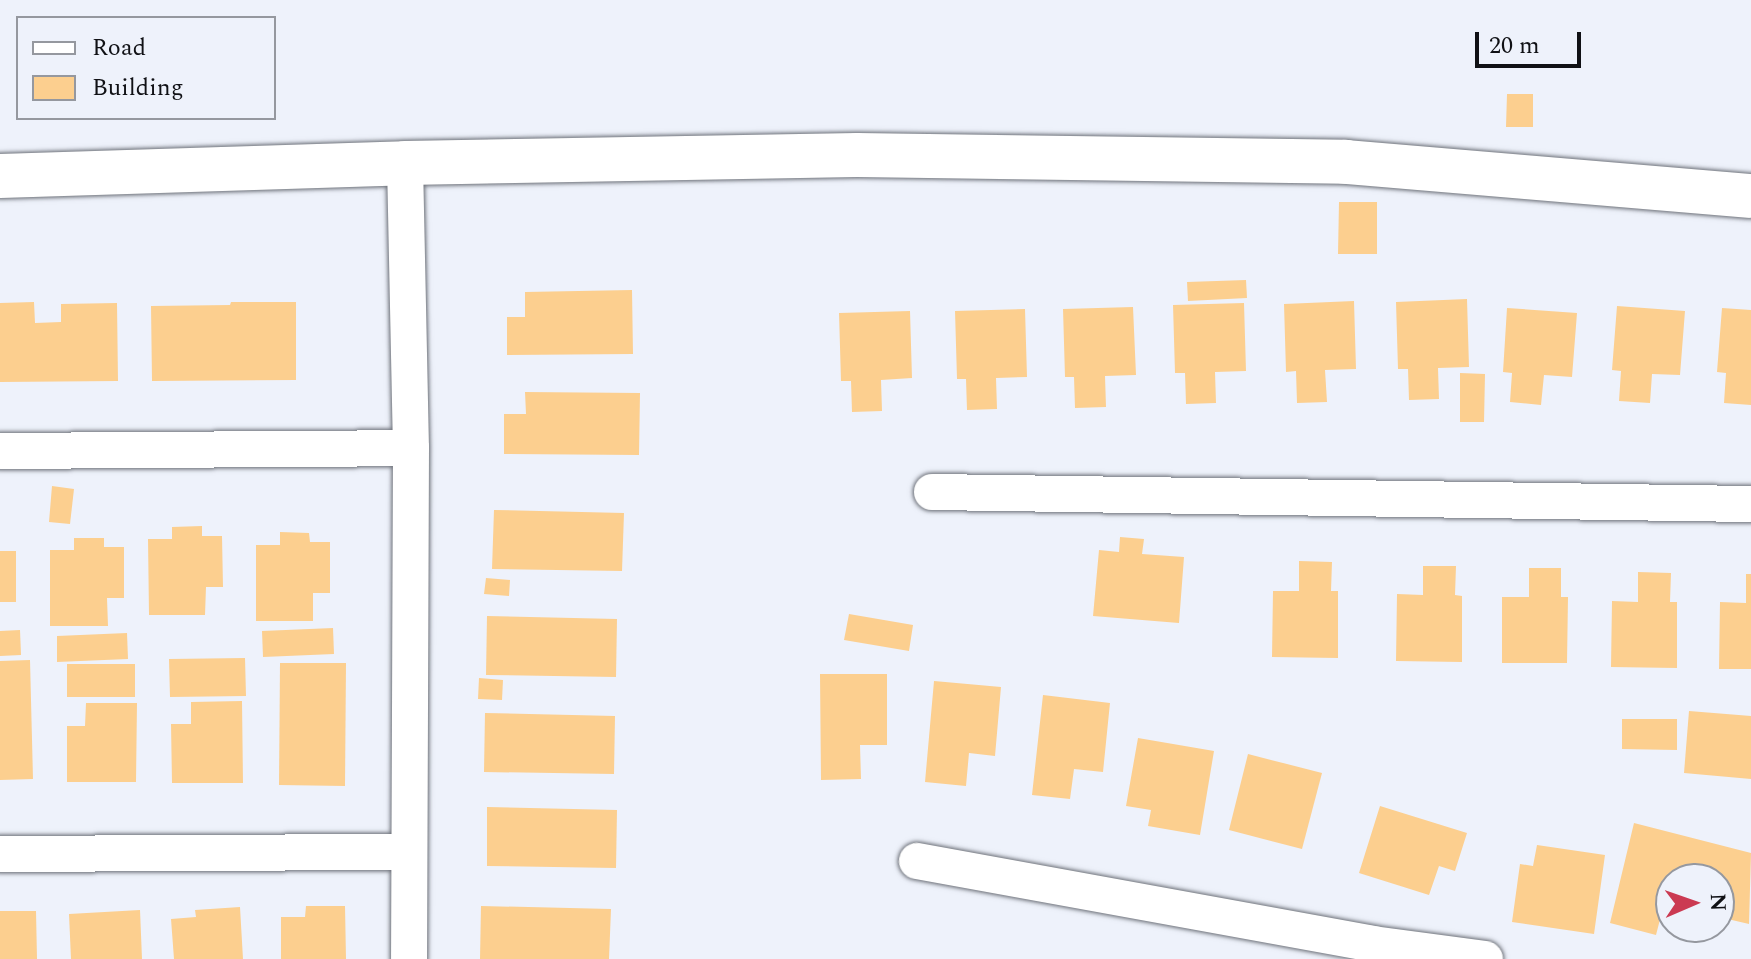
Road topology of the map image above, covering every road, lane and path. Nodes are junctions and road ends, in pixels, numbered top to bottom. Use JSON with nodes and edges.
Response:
{"nodes":[{"id":1,"x":405,"y":163,"type":"junction"},
{"id":2,"x":0,"y":176,"type":"edge"},
{"id":3,"x":1751,"y":196,"type":"edge"},
{"id":4,"x":411,"y":448,"type":"junction"},
{"id":5,"x":0,"y":451,"type":"edge"},
{"id":6,"x":932,"y":492,"type":"dead end"},
{"id":7,"x":1751,"y":504,"type":"edge"},
{"id":8,"x":407,"y":852,"type":"junction"},
{"id":9,"x":0,"y":854,"type":"edge"},
{"id":10,"x":917,"y":861,"type":"dead end"},
{"id":11,"x":1372,"y":952,"type":"edge"},
{"id":12,"x":409,"y":959,"type":"edge"},
{"id":13,"x":1485,"y":959,"type":"edge"}],
"edges":[{"from":1,"to":2,"type":"street"},
{"from":1,"to":3,"type":"street"},
{"from":1,"to":4,"type":"street"},
{"from":4,"to":5,"type":"street"},
{"from":4,"to":8,"type":"street"},
{"from":6,"to":7,"type":"street"},
{"from":8,"to":9,"type":"street"},
{"from":8,"to":12,"type":"street"},
{"from":10,"to":11,"type":"street"},
{"from":11,"to":13,"type":"street"}]}
